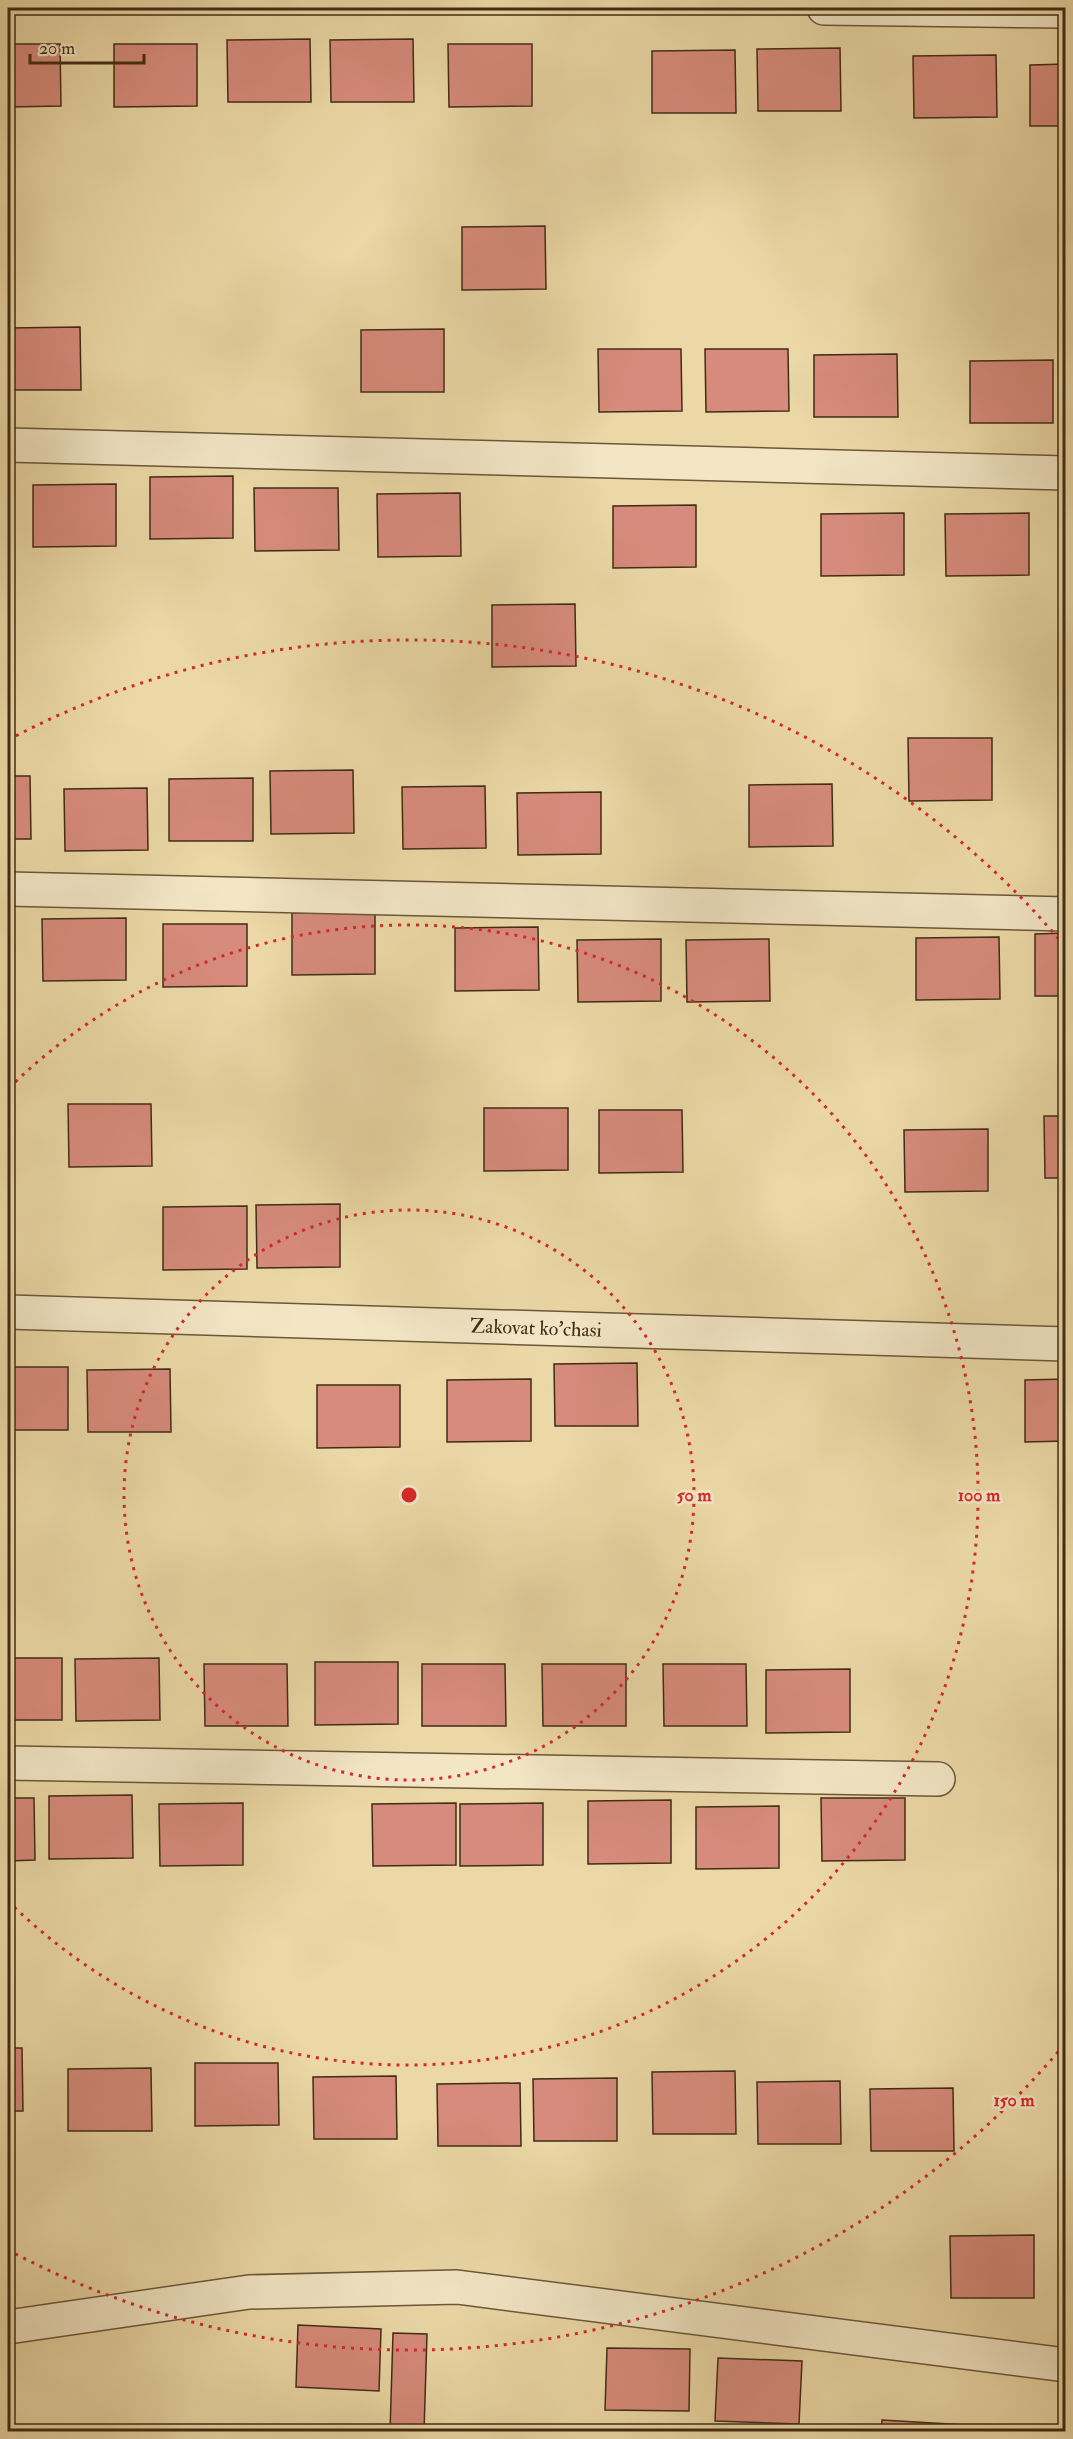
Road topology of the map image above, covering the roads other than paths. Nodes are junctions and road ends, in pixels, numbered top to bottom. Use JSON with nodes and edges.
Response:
{"nodes":[{"id":1,"x":824,"y":8,"type":"edge"},
{"id":2,"x":1065,"y":11,"type":"edge"},
{"id":3,"x":8,"y":445,"type":"edge"},
{"id":4,"x":1065,"y":473,"type":"edge"},
{"id":5,"x":8,"y":889,"type":"edge"},
{"id":6,"x":1065,"y":914,"type":"edge"},
{"id":7,"x":8,"y":1312,"type":"edge"},
{"id":8,"x":1065,"y":1344,"type":"edge"},
{"id":9,"x":8,"y":1763,"type":"edge"},
{"id":10,"x":938,"y":1779,"type":"dead end"},
{"id":11,"x":8,"y":2327,"type":"edge"},
{"id":12,"x":1065,"y":2365,"type":"edge"}],
"edges":[{"from":1,"to":2,"type":"street"},
{"from":3,"to":4,"type":"street"},
{"from":5,"to":6,"type":"street"},
{"from":7,"to":8,"type":"street","name":"Zakovat ko'chasi"},
{"from":9,"to":10,"type":"street"},
{"from":11,"to":12,"type":"street"}]}
